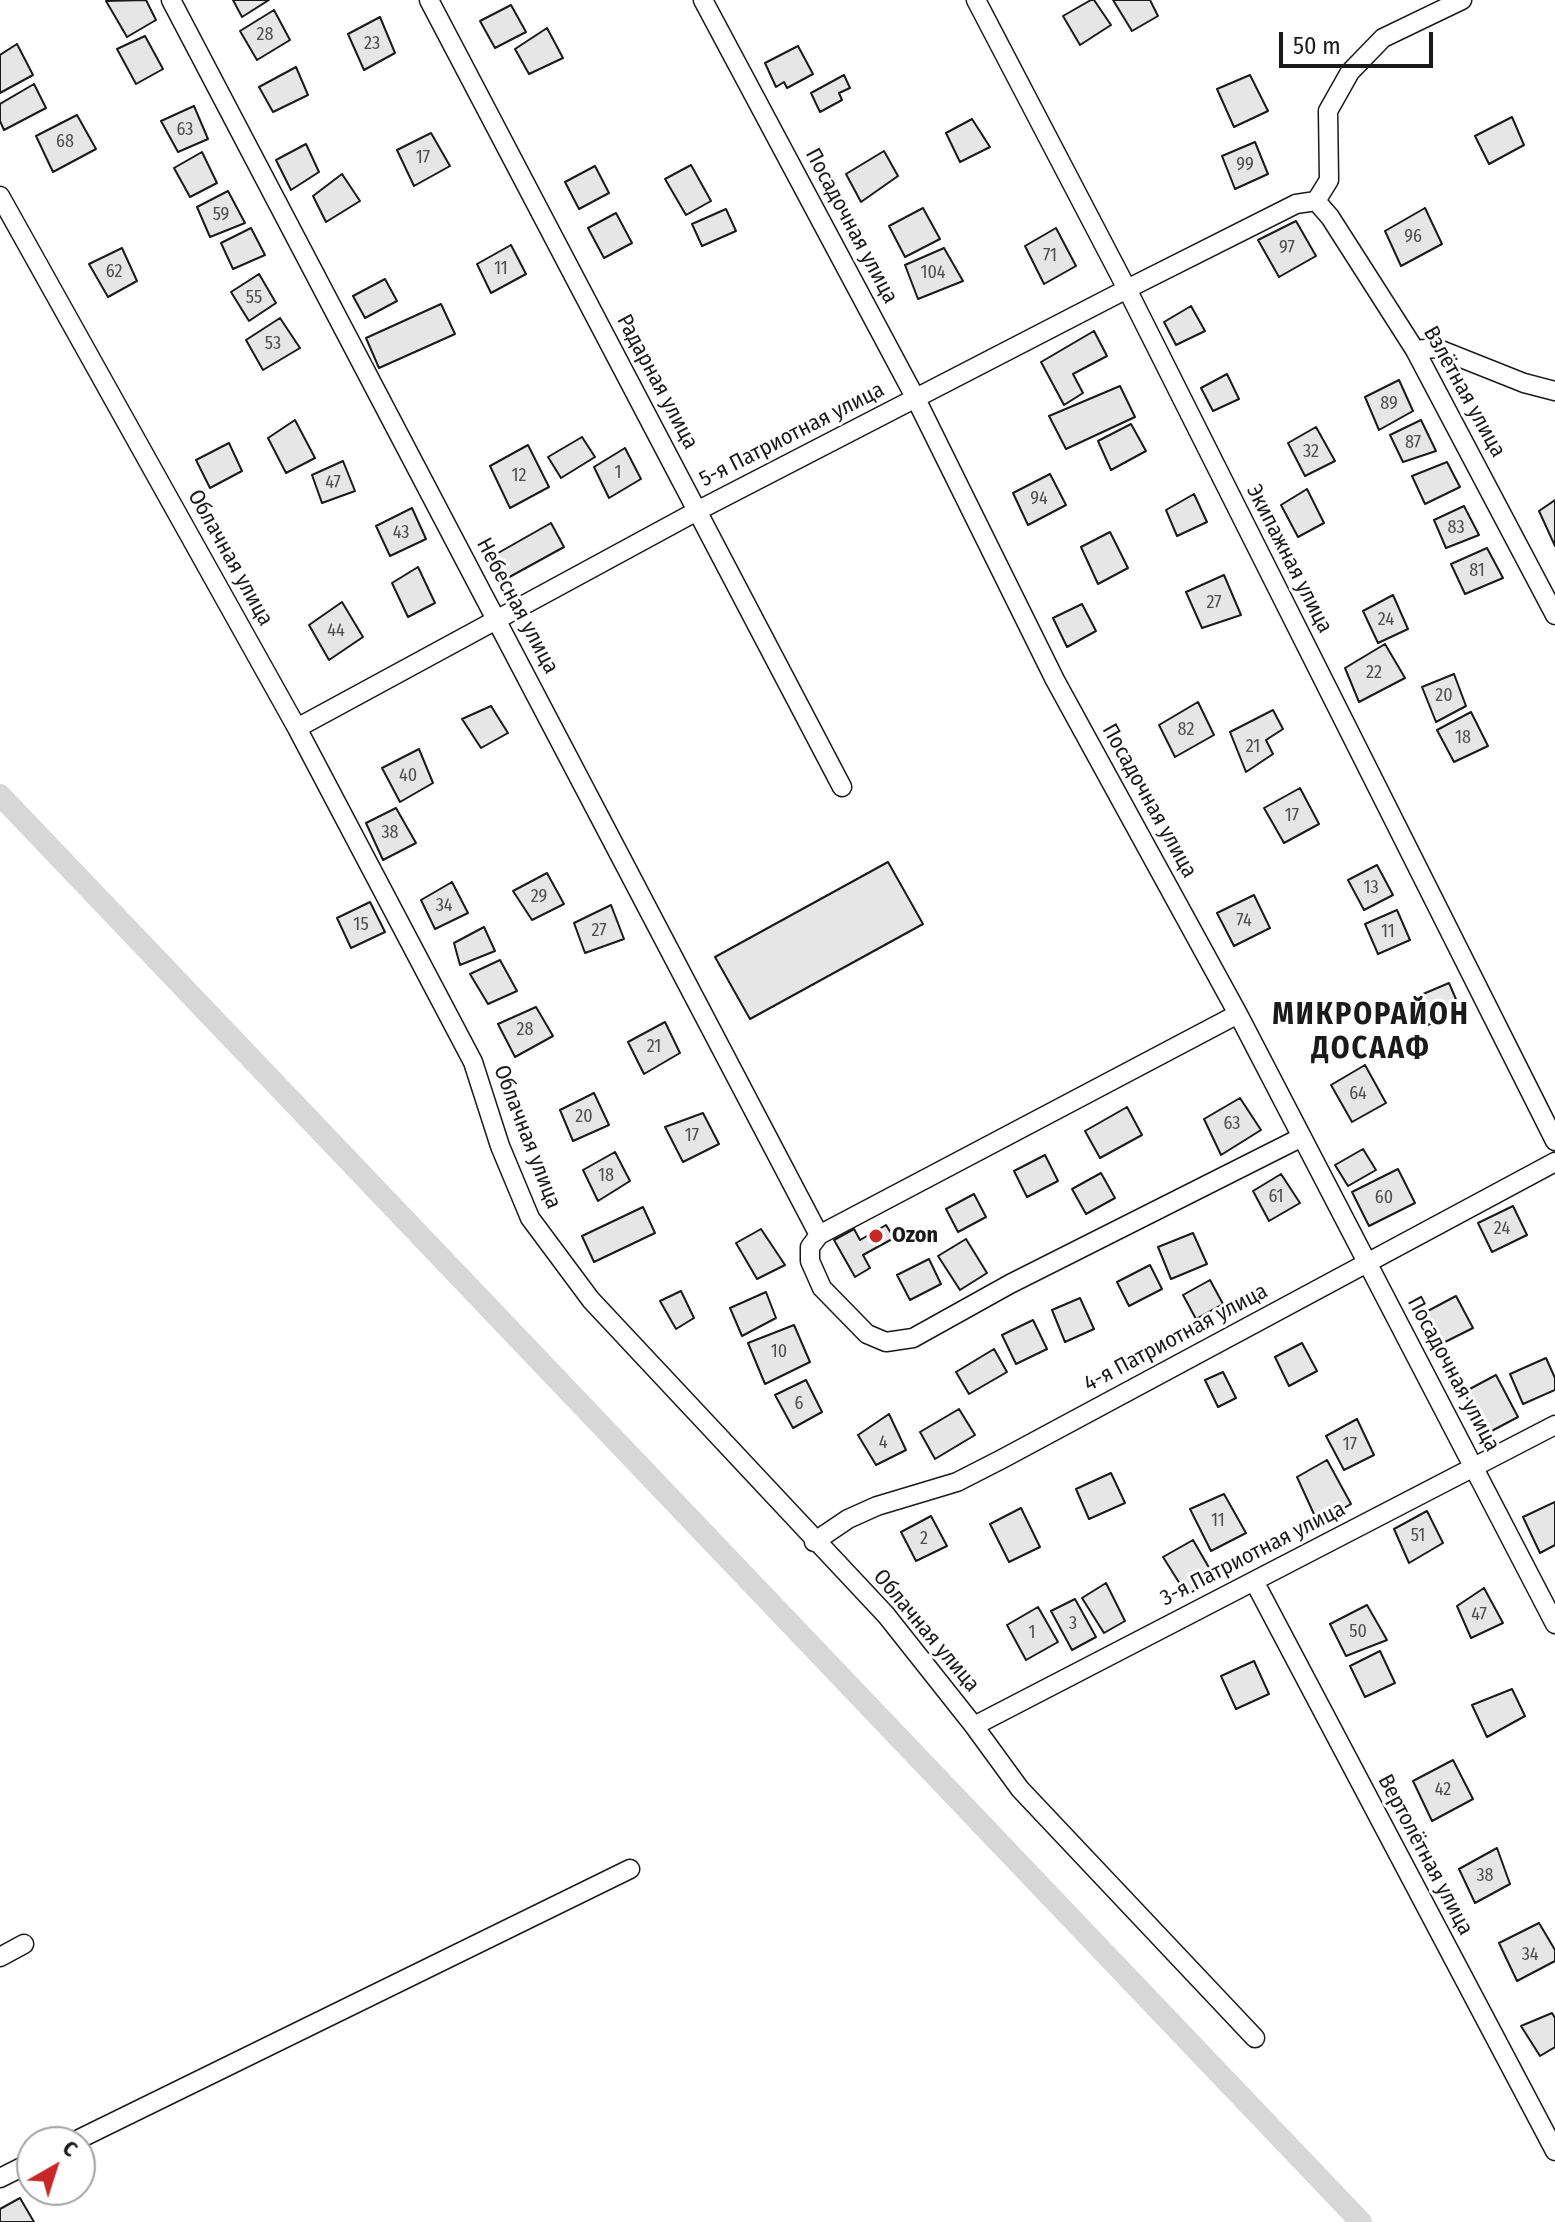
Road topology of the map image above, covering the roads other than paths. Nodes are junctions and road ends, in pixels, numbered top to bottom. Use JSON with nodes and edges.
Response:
{"nodes":[{"id":1,"x":171,"y":0,"type":"edge"},
{"id":2,"x":429,"y":0,"type":"edge"},
{"id":3,"x":703,"y":0,"type":"edge"},
{"id":4,"x":976,"y":0,"type":"edge"},
{"id":5,"x":1462,"y":0,"type":"edge"},
{"id":6,"x":0,"y":196,"type":"edge"},
{"id":7,"x":1316,"y":201,"type":"junction"},
{"id":8,"x":1127,"y":289,"type":"junction"},
{"id":9,"x":1415,"y":350,"type":"junction"},
{"id":10,"x":1555,"y":391,"type":"edge"},
{"id":11,"x":916,"y":399,"type":"junction"},
{"id":12,"x":697,"y":511,"type":"junction"},
{"id":13,"x":1555,"y":615,"type":"edge"},
{"id":14,"x":497,"y":619,"type":"junction"},
{"id":15,"x":297,"y":728,"type":"junction"},
{"id":16,"x":842,"y":787,"type":"dead end"},
{"id":17,"x":1238,"y":1014,"type":"junction"},
{"id":18,"x":1302,"y":1137,"type":"junction"},
{"id":19,"x":1555,"y":1141,"type":"edge"},
{"id":20,"x":1555,"y":1162,"type":"edge"},
{"id":21,"x":819,"y":1235,"type":"junction"},
{"id":22,"x":1367,"y":1263,"type":"junction"},
{"id":23,"x":1555,"y":1425,"type":"edge"},
{"id":24,"x":1474,"y":1466,"type":"junction"},
{"id":25,"x":814,"y":1542,"type":"junction"},
{"id":26,"x":1254,"y":1581,"type":"junction"},
{"id":27,"x":1555,"y":1624,"type":"edge"},
{"id":28,"x":974,"y":1726,"type":"junction"},
{"id":29,"x":630,"y":1869,"type":"dead end"},
{"id":30,"x":24,"y":1944,"type":"dead end"},
{"id":31,"x":0,"y":1957,"type":"edge"},
{"id":32,"x":1255,"y":2038,"type":"dead end"},
{"id":33,"x":96,"y":2131,"type":"edge"},
{"id":34,"x":1555,"y":2151,"type":"edge"}],
"edges":[{"from":1,"to":14,"type":"street","name":"Небесная улица"},
{"from":2,"to":12,"type":"street","name":"Радарная улица"},
{"from":3,"to":11,"type":"street","name":"Посадочная улица"},
{"from":4,"to":8,"type":"street","name":"Экипажная улица"},
{"from":5,"to":7,"type":"street"},
{"from":6,"to":15,"type":"street","name":"Облачная улица"},
{"from":7,"to":8,"type":"street","name":"5-я Патриотная улица"},
{"from":7,"to":9,"type":"street","name":"Взлётная улица"},
{"from":8,"to":11,"type":"street","name":"5-я Патриотная улица"},
{"from":8,"to":19,"type":"street","name":"Экипажная улица"},
{"from":9,"to":10,"type":"street"},
{"from":9,"to":13,"type":"street","name":"Взлётная улица"},
{"from":11,"to":12,"type":"street","name":"5-я Патриотная улица"},
{"from":11,"to":17,"type":"street","name":"Посадочная улица"},
{"from":12,"to":14,"type":"street","name":"5-я Патриотная улица"},
{"from":12,"to":16,"type":"street","name":"Радарная улица"},
{"from":14,"to":15,"type":"street","name":"5-я Патриотная улица"},
{"from":14,"to":21,"type":"street","name":"Небесная улица"},
{"from":15,"to":25,"type":"street","name":"Облачная улица"},
{"from":17,"to":18,"type":"street","name":"Посадочная улица"},
{"from":17,"to":21,"type":"street"},
{"from":18,"to":21,"type":"street"},
{"from":18,"to":22,"type":"street","name":"Посадочная улица"},
{"from":20,"to":22,"type":"street","name":"4-я Патриотная улица"},
{"from":22,"to":24,"type":"street","name":"Посадочная улица"},
{"from":22,"to":25,"type":"street","name":"4-я Патриотная улица"},
{"from":23,"to":24,"type":"street","name":"3-я Патриотная улица"},
{"from":24,"to":26,"type":"street","name":"3-я Патриотная улица"},
{"from":24,"to":27,"type":"street","name":"Посадочная улица"},
{"from":25,"to":28,"type":"street","name":"Облачная улица"},
{"from":26,"to":28,"type":"street","name":"3-я Патриотная улица"},
{"from":26,"to":34,"type":"street","name":"Вертолётная улица"},
{"from":28,"to":32,"type":"street","name":"Облачная улица"},
{"from":29,"to":33,"type":"street"},
{"from":30,"to":31,"type":"street"}]}
